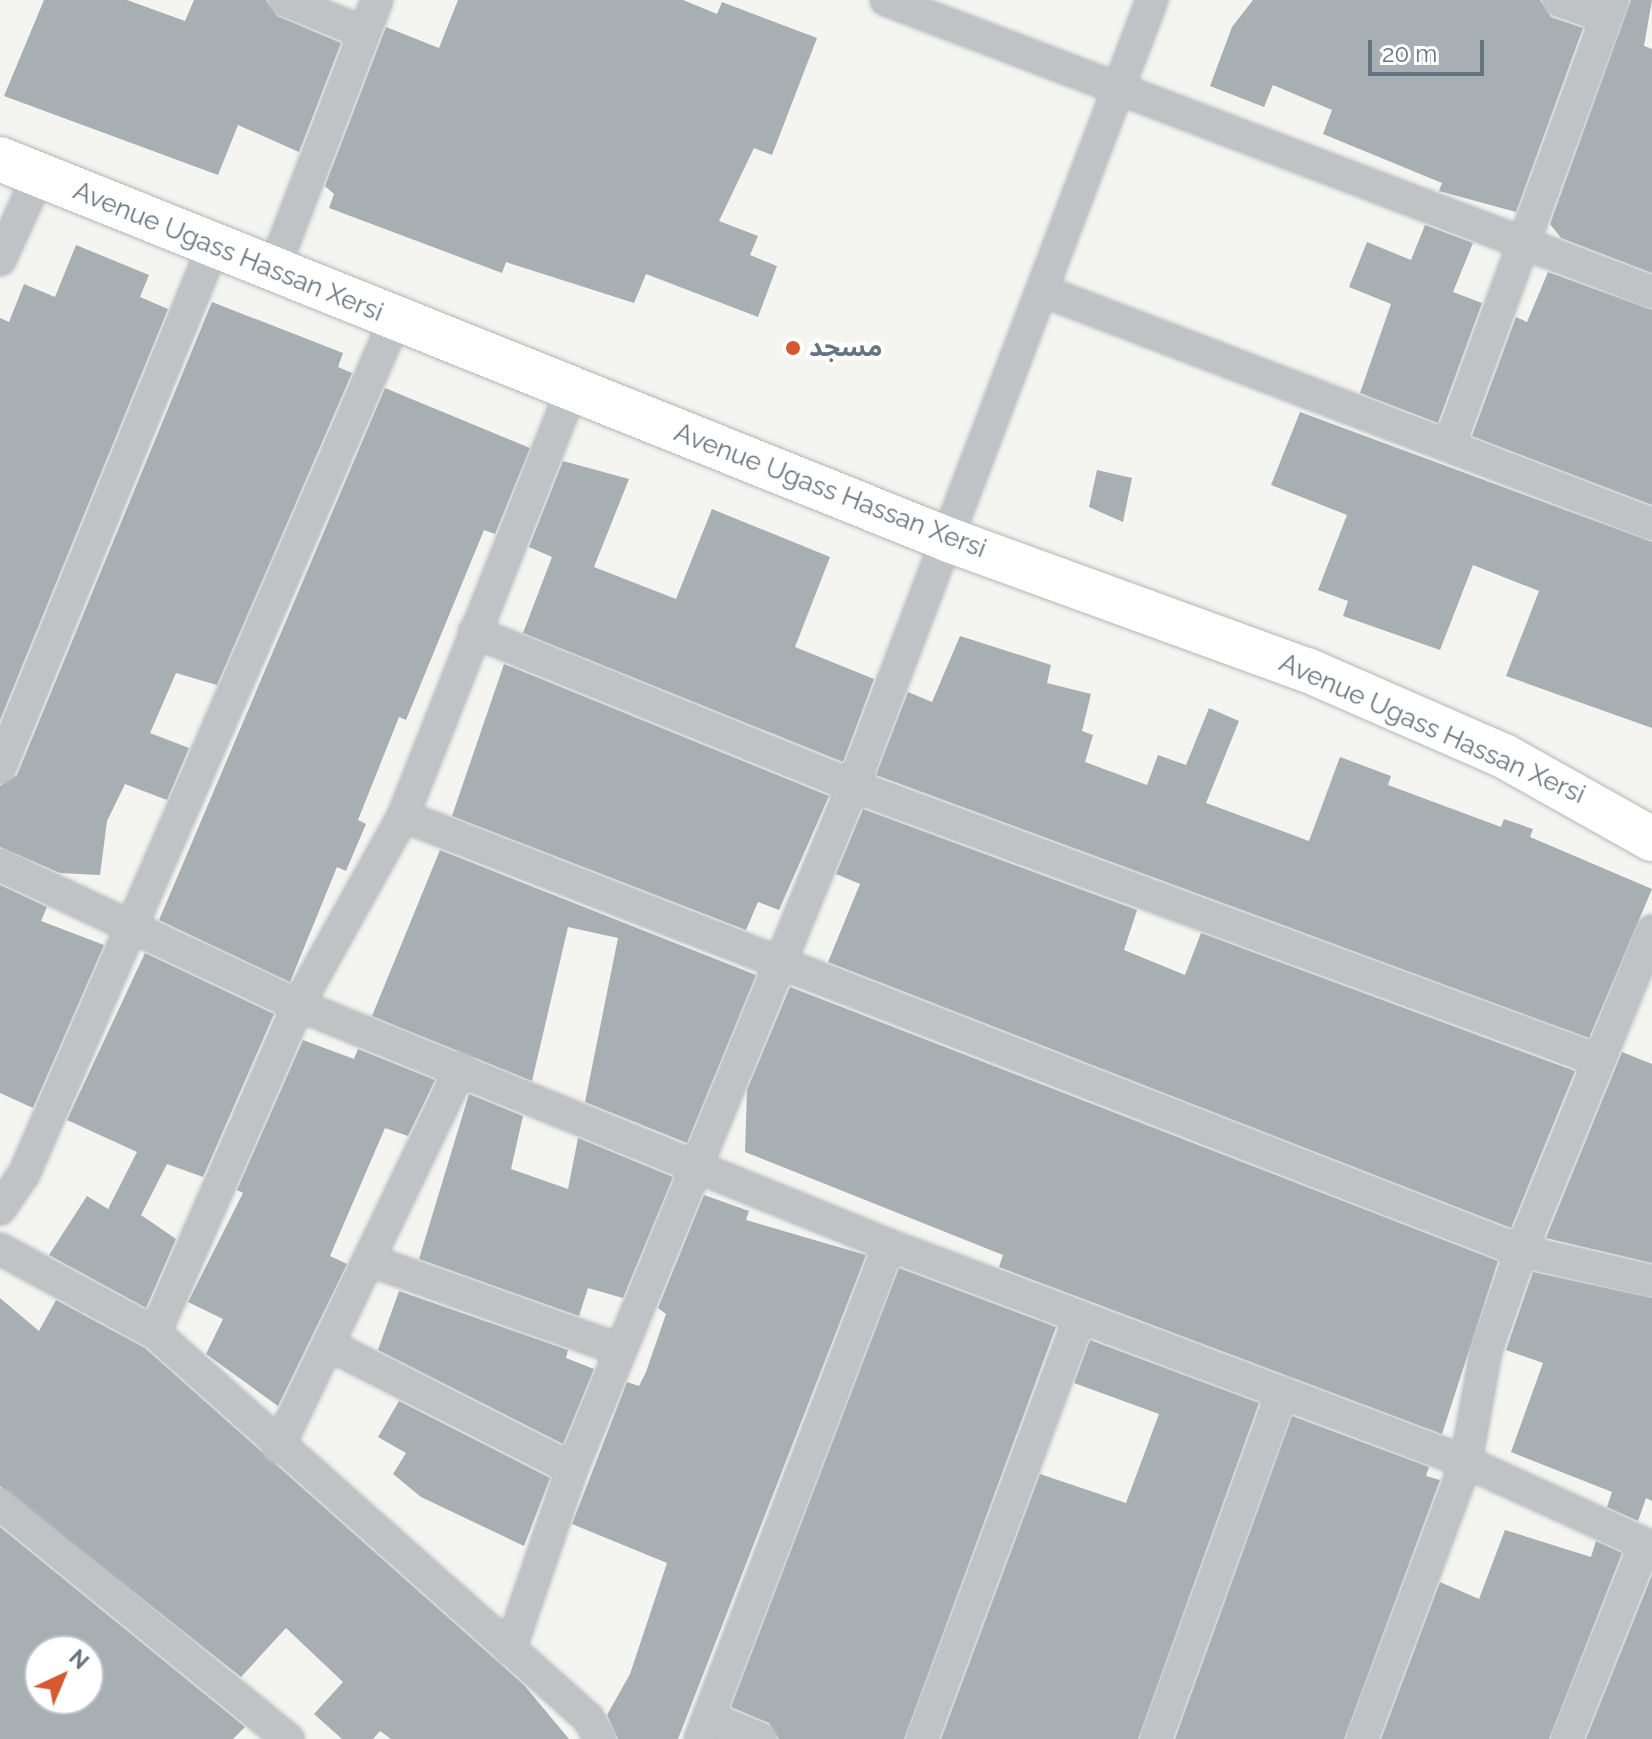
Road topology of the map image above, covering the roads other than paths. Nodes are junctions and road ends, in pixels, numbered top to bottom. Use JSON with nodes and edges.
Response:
{"nodes":[{"id":1,"x":284,"y":0,"type":"edge"},
{"id":2,"x":377,"y":0,"type":"edge"},
{"id":3,"x":886,"y":0,"type":"edge"},
{"id":4,"x":1152,"y":0,"type":"edge"},
{"id":5,"x":1558,"y":0,"type":"edge"},
{"id":6,"x":1609,"y":8,"type":"edge"},
{"id":7,"x":363,"y":32,"type":"junction"},
{"id":8,"x":1117,"y":90,"type":"junction"},
{"id":9,"x":19,"y":167,"type":"edge"},
{"id":10,"x":1528,"y":241,"type":"junction"},
{"id":11,"x":213,"y":247,"type":"junction"},
{"id":12,"x":0,"y":260,"type":"edge"},
{"id":13,"x":273,"y":271,"type":"junction"},
{"id":14,"x":1043,"y":291,"type":"junction"},
{"id":15,"x":1652,"y":292,"type":"edge"},
{"id":16,"x":395,"y":320,"type":"junction"},
{"id":17,"x":572,"y":390,"type":"junction"},
{"id":18,"x":1450,"y":443,"type":"junction"},
{"id":19,"x":1652,"y":524,"type":"edge"},
{"id":20,"x":949,"y":540,"type":"junction"},
{"id":21,"x":474,"y":632,"type":"junction"},
{"id":22,"x":0,"y":768,"type":"edge"},
{"id":23,"x":853,"y":786,"type":"junction"},
{"id":24,"x":403,"y":816,"type":"junction"},
{"id":25,"x":1652,"y":839,"type":"edge"},
{"id":26,"x":0,"y":865,"type":"edge"},
{"id":27,"x":133,"y":925,"type":"junction"},
{"id":28,"x":1652,"y":931,"type":"edge"},
{"id":29,"x":782,"y":964,"type":"junction"},
{"id":30,"x":298,"y":1005,"type":"junction"},
{"id":31,"x":1598,"y":1060,"type":"junction"},
{"id":32,"x":461,"y":1068,"type":"junction"},
{"id":33,"x":697,"y":1167,"type":"junction"},
{"id":34,"x":0,"y":1209,"type":"edge"},
{"id":35,"x":889,"y":1245,"type":"junction"},
{"id":36,"x":0,"y":1249,"type":"edge"},
{"id":37,"x":1521,"y":1251,"type":"junction"},
{"id":38,"x":371,"y":1261,"type":"junction"},
{"id":39,"x":1652,"y":1281,"type":"edge"},
{"id":40,"x":1079,"y":1318,"type":"junction"},
{"id":41,"x":155,"y":1333,"type":"junction"},
{"id":42,"x":329,"y":1345,"type":"junction"},
{"id":43,"x":621,"y":1350,"type":"junction"},
{"id":44,"x":1282,"y":1392,"type":"junction"},
{"id":45,"x":278,"y":1448,"type":"junction"},
{"id":46,"x":1466,"y":1462,"type":"junction"},
{"id":47,"x":572,"y":1469,"type":"junction"},
{"id":48,"x":0,"y":1504,"type":"edge"},
{"id":49,"x":1649,"y":1546,"type":"edge"},
{"id":50,"x":510,"y":1650,"type":"junction"},
{"id":51,"x":705,"y":1729,"type":"edge"},
{"id":52,"x":282,"y":1738,"type":"edge"},
{"id":53,"x":600,"y":1739,"type":"edge"},
{"id":54,"x":761,"y":1739,"type":"edge"},
{"id":55,"x":922,"y":1739,"type":"edge"},
{"id":56,"x":1156,"y":1739,"type":"edge"},
{"id":57,"x":1362,"y":1739,"type":"edge"},
{"id":58,"x":1567,"y":1739,"type":"edge"}],
"edges":[{"from":1,"to":7,"type":"street"},
{"from":2,"to":7,"type":"street"},
{"from":3,"to":8,"type":"street"},
{"from":4,"to":8,"type":"street"},
{"from":5,"to":6,"type":"street"},
{"from":6,"to":10,"type":"street"},
{"from":7,"to":13,"type":"street"},
{"from":8,"to":10,"type":"street"},
{"from":8,"to":14,"type":"street"},
{"from":9,"to":11,"type":"main road","name":"Avenue Ugass Hassan Xersi"},
{"from":9,"to":12,"type":"street"},
{"from":10,"to":15,"type":"street"},
{"from":10,"to":18,"type":"street"},
{"from":11,"to":13,"type":"main road","name":"Avenue Ugass Hassan Xersi"},
{"from":11,"to":22,"type":"street"},
{"from":13,"to":16,"type":"main road","name":"Avenue Ugass Hassan Xersi"},
{"from":14,"to":18,"type":"street"},
{"from":14,"to":20,"type":"street"},
{"from":16,"to":17,"type":"main road","name":"Avenue Ugass Hassan Xersi"},
{"from":16,"to":27,"type":"street"},
{"from":17,"to":20,"type":"main road","name":"Avenue Ugass Hassan Xersi"},
{"from":17,"to":21,"type":"street"},
{"from":18,"to":19,"type":"street"},
{"from":20,"to":23,"type":"street"},
{"from":20,"to":25,"type":"main road","name":"Avenue Ugass Hassan Xersi"},
{"from":21,"to":23,"type":"street"},
{"from":21,"to":24,"type":"street"},
{"from":23,"to":29,"type":"street"},
{"from":23,"to":31,"type":"street"},
{"from":24,"to":29,"type":"street"},
{"from":24,"to":30,"type":"street"},
{"from":26,"to":27,"type":"street"},
{"from":27,"to":30,"type":"street"},
{"from":27,"to":34,"type":"street"},
{"from":28,"to":31,"type":"street"},
{"from":29,"to":33,"type":"street"},
{"from":29,"to":37,"type":"street"},
{"from":30,"to":32,"type":"street"},
{"from":30,"to":41,"type":"street"},
{"from":31,"to":37,"type":"street"},
{"from":32,"to":33,"type":"street"},
{"from":32,"to":38,"type":"street"},
{"from":33,"to":35,"type":"street"},
{"from":33,"to":43,"type":"street"},
{"from":35,"to":40,"type":"street"},
{"from":35,"to":51,"type":"street"},
{"from":36,"to":41,"type":"street"},
{"from":37,"to":39,"type":"street"},
{"from":37,"to":46,"type":"street"},
{"from":38,"to":42,"type":"street"},
{"from":38,"to":43,"type":"street"},
{"from":40,"to":44,"type":"street"},
{"from":40,"to":55,"type":"street"},
{"from":41,"to":45,"type":"street"},
{"from":42,"to":45,"type":"street"},
{"from":42,"to":47,"type":"street"},
{"from":43,"to":47,"type":"street"},
{"from":44,"to":46,"type":"street"},
{"from":44,"to":56,"type":"street"},
{"from":45,"to":50,"type":"street"},
{"from":46,"to":49,"type":"street"},
{"from":46,"to":57,"type":"street"},
{"from":47,"to":50,"type":"street"},
{"from":48,"to":52,"type":"street"},
{"from":49,"to":58,"type":"street"},
{"from":50,"to":53,"type":"street"},
{"from":51,"to":54,"type":"street"}]}
